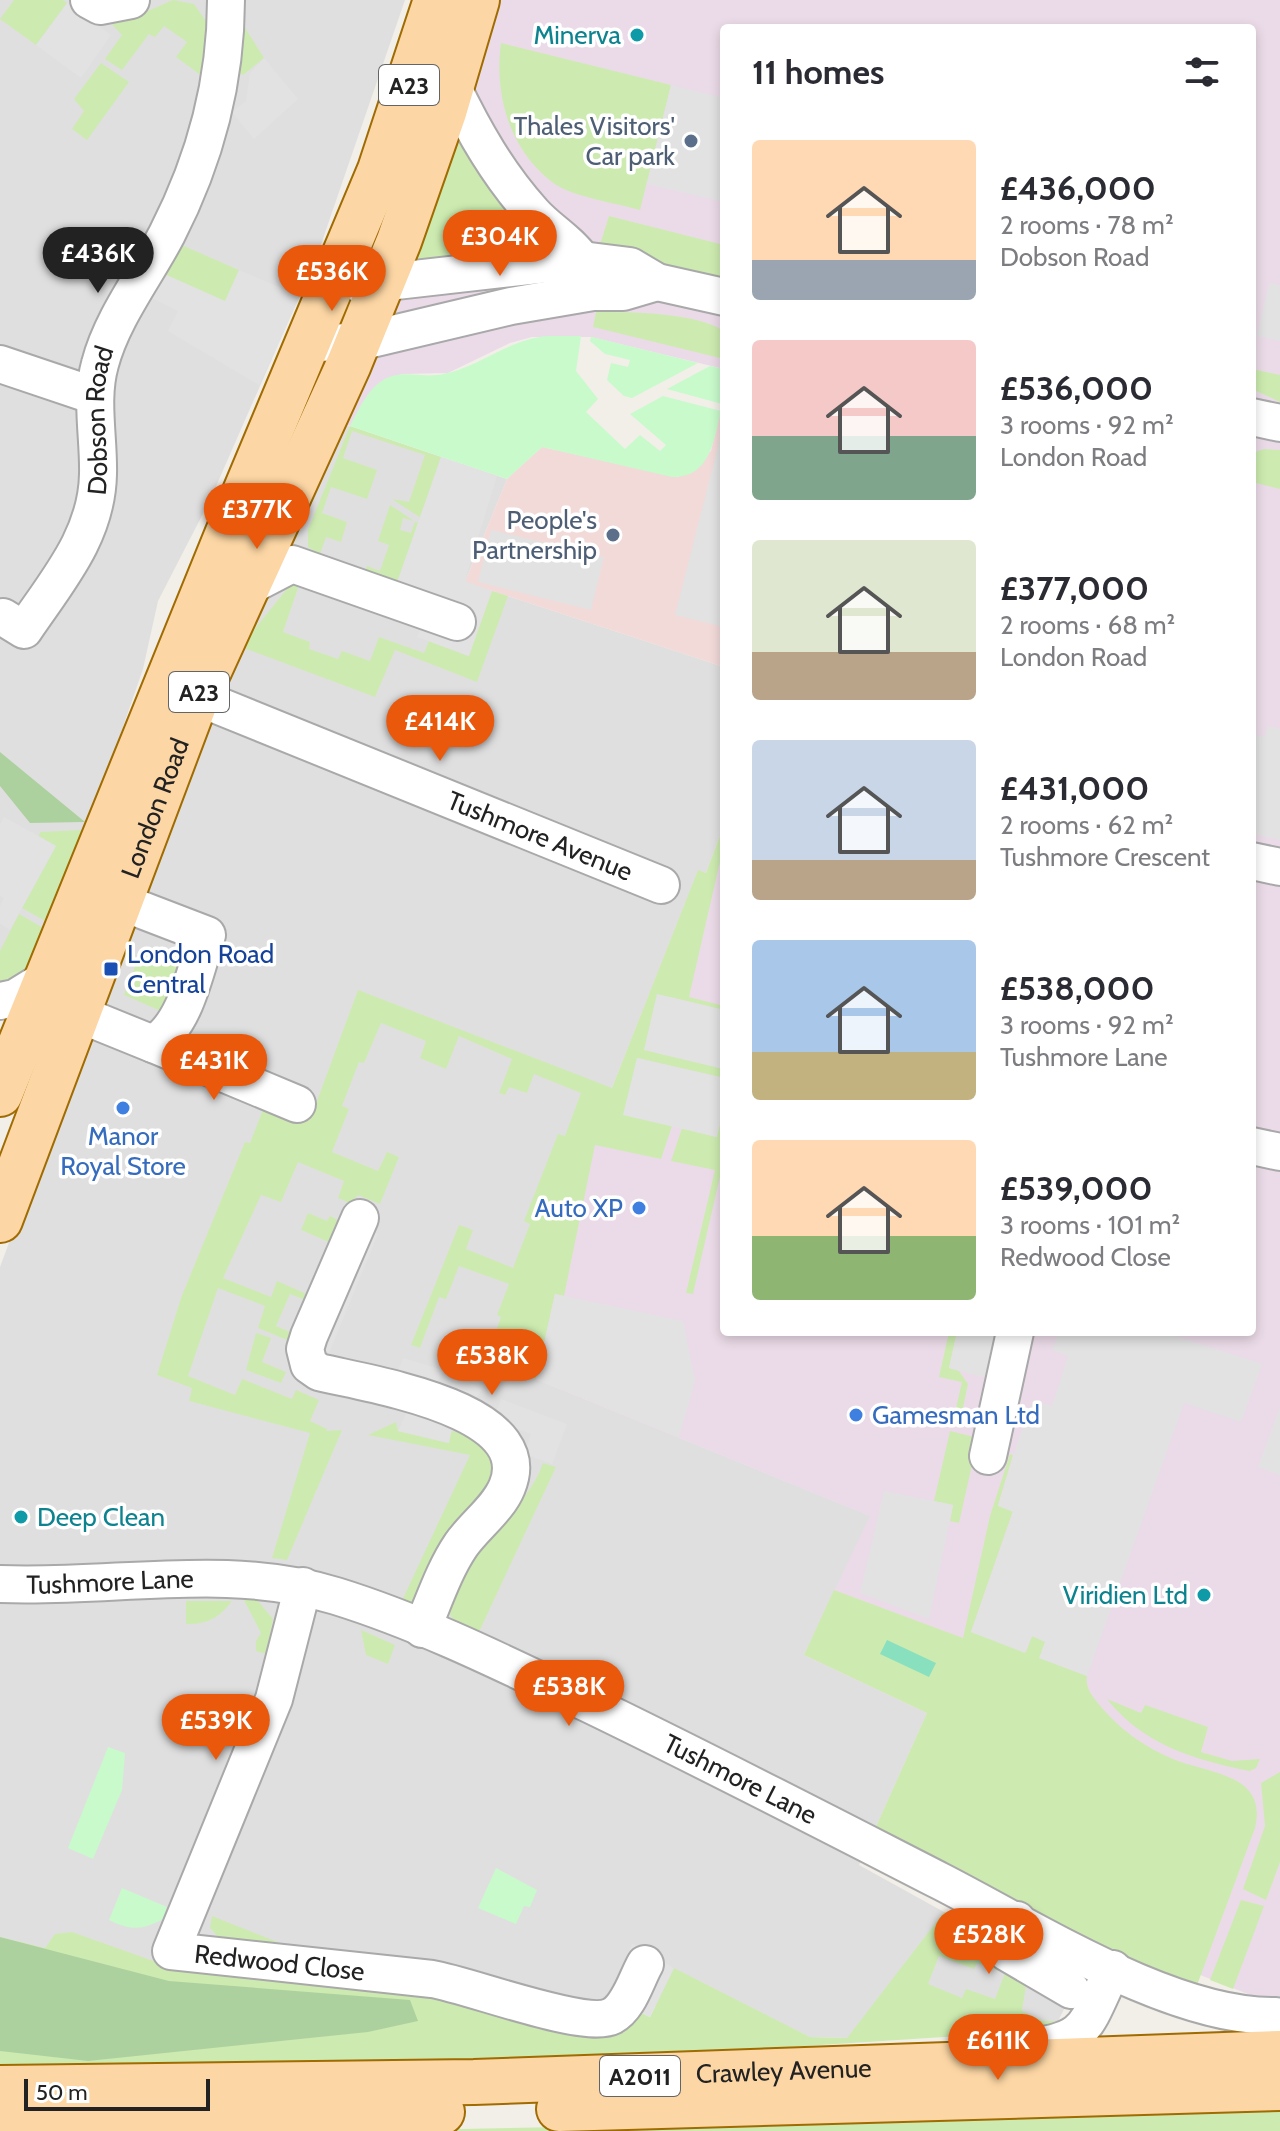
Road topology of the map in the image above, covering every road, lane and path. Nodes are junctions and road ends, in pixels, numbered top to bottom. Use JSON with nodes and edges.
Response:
{"nodes":[{"id":1,"x":89,"y":0,"type":"edge"},
{"id":2,"x":131,"y":0,"type":"edge"},
{"id":3,"x":226,"y":0,"type":"edge"},
{"id":4,"x":436,"y":0,"type":"edge"},
{"id":5,"x":477,"y":0,"type":"edge"},
{"id":6,"x":452,"y":86,"type":"junction"},
{"id":7,"x":582,"y":260,"type":"junction"},
{"id":8,"x":381,"y":282,"type":"junction"},
{"id":9,"x":657,"y":282,"type":"junction"},
{"id":10,"x":331,"y":290,"type":"junction"},
{"id":11,"x":720,"y":296,"type":"edge"},
{"id":12,"x":359,"y":342,"type":"junction"},
{"id":13,"x":308,"y":343,"type":"junction"},
{"id":14,"x":0,"y":364,"type":"edge"},
{"id":15,"x":95,"y":396,"type":"junction"},
{"id":16,"x":1256,"y":418,"type":"edge"},
{"id":17,"x":1280,"y":423,"type":"edge"},
{"id":18,"x":278,"y":519,"type":"junction"},
{"id":19,"x":292,"y":564,"type":"junction"},
{"id":20,"x":246,"y":588,"type":"junction"},
{"id":21,"x":3,"y":617,"type":"dead end"},
{"id":22,"x":457,"y":622,"type":"dead end"},
{"id":23,"x":197,"y":697,"type":"junction"},
{"id":24,"x":1256,"y":862,"type":"edge"},
{"id":25,"x":1280,"y":867,"type":"edge"},
{"id":26,"x":661,"y":885,"type":"dead end"},
{"id":27,"x":121,"y":902,"type":"junction"},
{"id":28,"x":49,"y":977,"type":"junction"},
{"id":29,"x":0,"y":1001,"type":"edge"},
{"id":30,"x":79,"y":1014,"type":"junction"},
{"id":31,"x":153,"y":1044,"type":"junction"},
{"id":32,"x":0,"y":1094,"type":"edge"},
{"id":33,"x":297,"y":1104,"type":"dead end"},
{"id":34,"x":1256,"y":1147,"type":"edge"},
{"id":35,"x":1280,"y":1152,"type":"edge"},
{"id":36,"x":360,"y":1218,"type":"dead end"},
{"id":37,"x":0,"y":1220,"type":"edge"},
{"id":38,"x":1014,"y":1336,"type":"edge"},
{"id":39,"x":988,"y":1456,"type":"dead end"},
{"id":40,"x":0,"y":1584,"type":"edge"},
{"id":41,"x":303,"y":1586,"type":"junction"},
{"id":42,"x":422,"y":1629,"type":"junction"},
{"id":43,"x":1017,"y":1920,"type":"junction"},
{"id":44,"x":645,"y":1964,"type":"dead end"},
{"id":45,"x":1113,"y":1969,"type":"junction"},
{"id":46,"x":1071,"y":1990,"type":"dead end"},
{"id":47,"x":1278,"y":2035,"type":"edge"},
{"id":48,"x":873,"y":2068,"type":"junction"},
{"id":49,"x":0,"y":2088,"type":"edge"},
{"id":50,"x":1280,"y":2088,"type":"edge"},
{"id":51,"x":0,"y":2125,"type":"edge"}],
"edges":[{"from":1,"to":2,"type":"street"},
{"from":3,"to":15,"type":"street","name":"Dobson Road"},
{"from":4,"to":10,"type":"main road","name":"London Road","number":"A23"},
{"from":5,"to":6,"type":"main road","name":"London Road","number":"A23"},
{"from":6,"to":7,"type":"street"},
{"from":6,"to":8,"type":"main road","name":"London Road","number":"A23"},
{"from":7,"to":8,"type":"street"},
{"from":7,"to":9,"type":"street"},
{"from":8,"to":10,"type":"street"},
{"from":8,"to":12,"type":"main road","name":"London Road","number":"A23"},
{"from":9,"to":11,"type":"street"},
{"from":9,"to":12,"type":"street"},
{"from":10,"to":13,"type":"main road","name":"London Road","number":"A23"},
{"from":12,"to":13,"type":"street"},
{"from":12,"to":18,"type":"main road","name":"London Road","number":"A23"},
{"from":13,"to":28,"type":"main road","name":"London Road","number":"A23"},
{"from":14,"to":15,"type":"street"},
{"from":15,"to":21,"type":"street","name":"Dobson Road"},
{"from":16,"to":17,"type":"street"},
{"from":18,"to":19,"type":"street"},
{"from":18,"to":20,"type":"main road","name":"London Road","number":"A23"},
{"from":19,"to":20,"type":"street"},
{"from":19,"to":22,"type":"street"},
{"from":20,"to":23,"type":"main road","name":"London Road","number":"A23"},
{"from":23,"to":26,"type":"street","name":"Tushmore Avenue"},
{"from":23,"to":27,"type":"main road","name":"London Road","number":"A23"},
{"from":24,"to":25,"type":"street"},
{"from":27,"to":30,"type":"main road","name":"London Road","number":"A23"},
{"from":27,"to":31,"type":"street"},
{"from":28,"to":29,"type":"street"},
{"from":28,"to":32,"type":"main road","name":"London Road","number":"A23"},
{"from":30,"to":31,"type":"street"},
{"from":30,"to":37,"type":"main road","name":"London Road","number":"A23"},
{"from":31,"to":33,"type":"street"},
{"from":34,"to":35,"type":"street"},
{"from":36,"to":42,"type":"street"},
{"from":38,"to":39,"type":"street"},
{"from":40,"to":41,"type":"street","name":"Tushmore Lane"},
{"from":41,"to":42,"type":"street","name":"Tushmore Lane"},
{"from":41,"to":44,"type":"street","name":"Redwood Close"},
{"from":42,"to":43,"type":"street","name":"Tushmore Lane"},
{"from":43,"to":45,"type":"street","name":"Tushmore Lane"},
{"from":43,"to":46,"type":"street"},
{"from":45,"to":47,"type":"street","name":"Tushmore Lane"},
{"from":45,"to":48,"type":"street"},
{"from":47,"to":48,"type":"main road","name":"Crawley Avenue","number":"A2011"},
{"from":48,"to":49,"type":"main road","name":"Crawley Avenue","number":"A2011"},
{"from":50,"to":51,"type":"main road","name":"Crawley Avenue","number":"A2011"}]}
